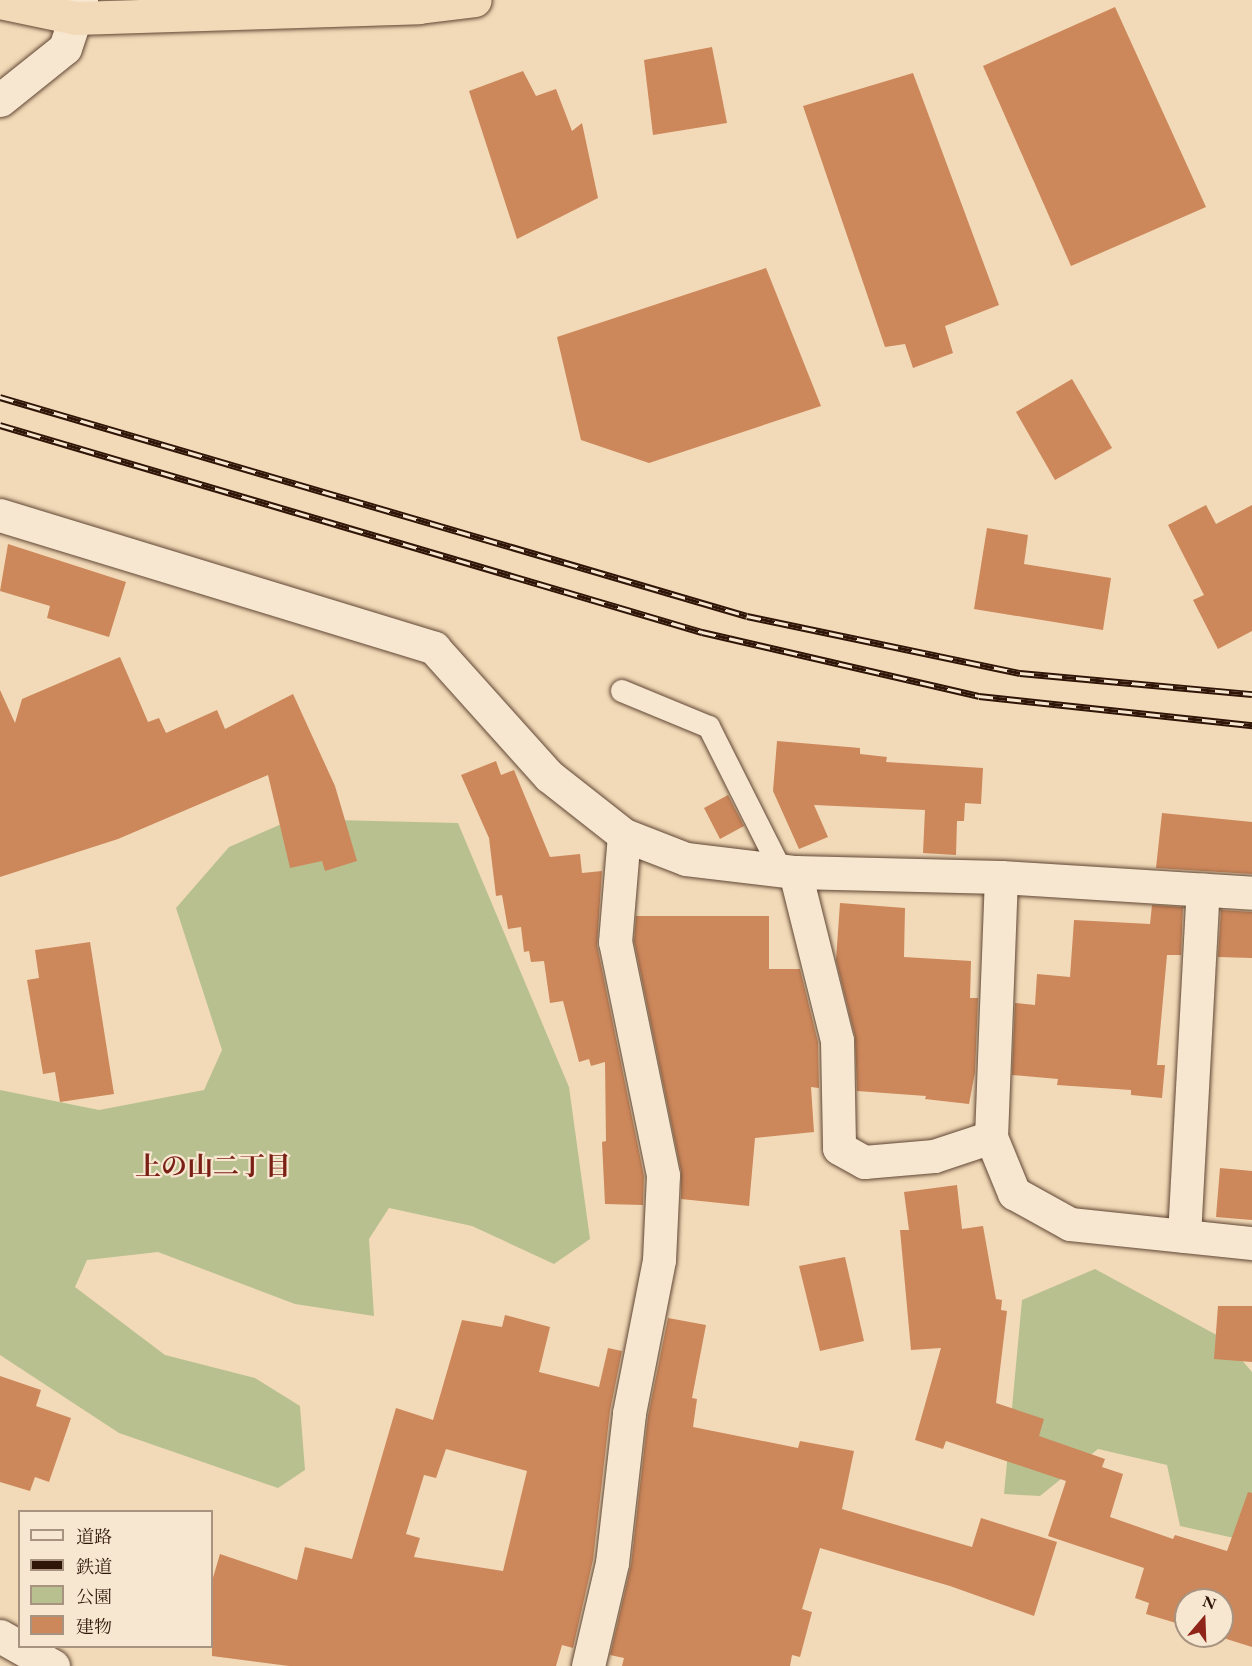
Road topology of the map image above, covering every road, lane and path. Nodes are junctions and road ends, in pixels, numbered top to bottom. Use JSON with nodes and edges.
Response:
{"nodes":[{"id":1,"x":475,"y":0,"type":"edge"},
{"id":2,"x":0,"y":3,"type":"edge"},
{"id":3,"x":78,"y":9,"type":"edge"},
{"id":4,"x":0,"y":100,"type":"edge"},
{"id":5,"x":0,"y":515,"type":"edge"},
{"id":6,"x":622,"y":691,"type":"dead end"},
{"id":7,"x":624,"y":835,"type":"junction"},
{"id":8,"x":788,"y":871,"type":"junction"},
{"id":9,"x":1001,"y":877,"type":"junction"},
{"id":10,"x":1203,"y":890,"type":"junction"},
{"id":11,"x":1252,"y":893,"type":"edge"},
{"id":12,"x":991,"y":1137,"type":"junction"},
{"id":13,"x":1184,"y":1236,"type":"junction"},
{"id":14,"x":1252,"y":1244,"type":"edge"},
{"id":15,"x":0,"y":1636,"type":"edge"},
{"id":16,"x":18,"y":1646,"type":"edge"},
{"id":17,"x":21,"y":1648,"type":"edge"},
{"id":18,"x":53,"y":1666,"type":"edge"},
{"id":19,"x":588,"y":1666,"type":"edge"}],
"edges":[{"from":1,"to":3,"type":"highway"},
{"from":2,"to":3,"type":"highway"},
{"from":3,"to":4,"type":"street"},
{"from":5,"to":7,"type":"street"},
{"from":6,"to":8,"type":"lane"},
{"from":7,"to":8,"type":"street"},
{"from":7,"to":19,"type":"street"},
{"from":8,"to":9,"type":"street"},
{"from":8,"to":12,"type":"street"},
{"from":9,"to":10,"type":"street"},
{"from":9,"to":12,"type":"street"},
{"from":10,"to":11,"type":"street"},
{"from":10,"to":13,"type":"street"},
{"from":12,"to":13,"type":"street"},
{"from":13,"to":14,"type":"street"},
{"from":15,"to":16,"type":"street"},
{"from":17,"to":18,"type":"street"}]}
